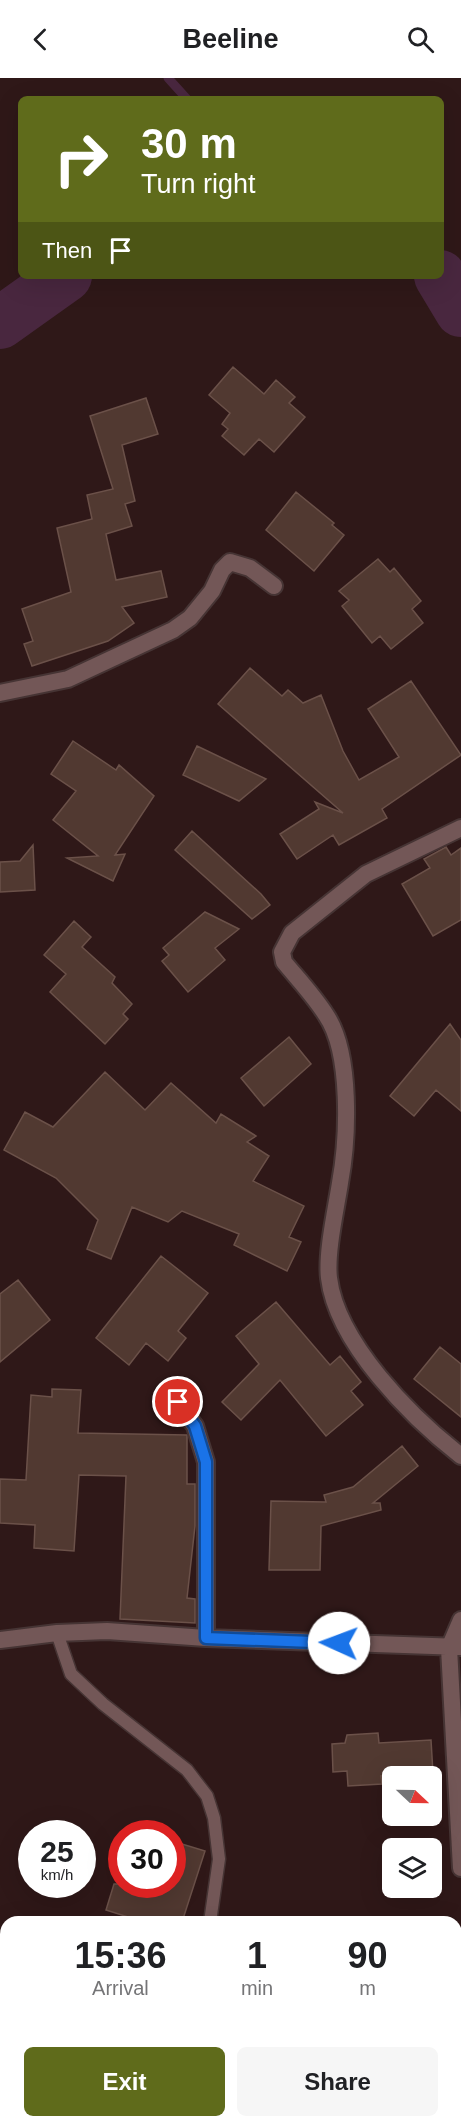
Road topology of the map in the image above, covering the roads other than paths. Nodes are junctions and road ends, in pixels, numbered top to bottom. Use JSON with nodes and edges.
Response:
{"nodes":[{"id":1,"x":273,"y":586,"type":"dead end"},
{"id":2,"x":0,"y":693,"type":"edge"},
{"id":3,"x":461,"y":828,"type":"edge"},
{"id":4,"x":178,"y":1402,"type":"dead end"},
{"id":5,"x":461,"y":1456,"type":"edge"},
{"id":6,"x":461,"y":1620,"type":"edge"},
{"id":7,"x":57,"y":1633,"type":"junction"},
{"id":8,"x":206,"y":1638,"type":"junction"},
{"id":9,"x":0,"y":1640,"type":"edge"},
{"id":10,"x":455,"y":1647,"type":"edge"},
{"id":11,"x":461,"y":1868,"type":"edge"},
{"id":12,"x":211,"y":1916,"type":"edge"}],
"edges":[{"from":1,"to":2,"type":"street"},
{"from":3,"to":5,"type":"street"},
{"from":4,"to":8,"type":"street"},
{"from":6,"to":10,"type":"street"},
{"from":7,"to":8,"type":"street"},
{"from":7,"to":9,"type":"street"},
{"from":7,"to":12,"type":"lane"},
{"from":8,"to":10,"type":"street"},
{"from":10,"to":11,"type":"street"}]}
